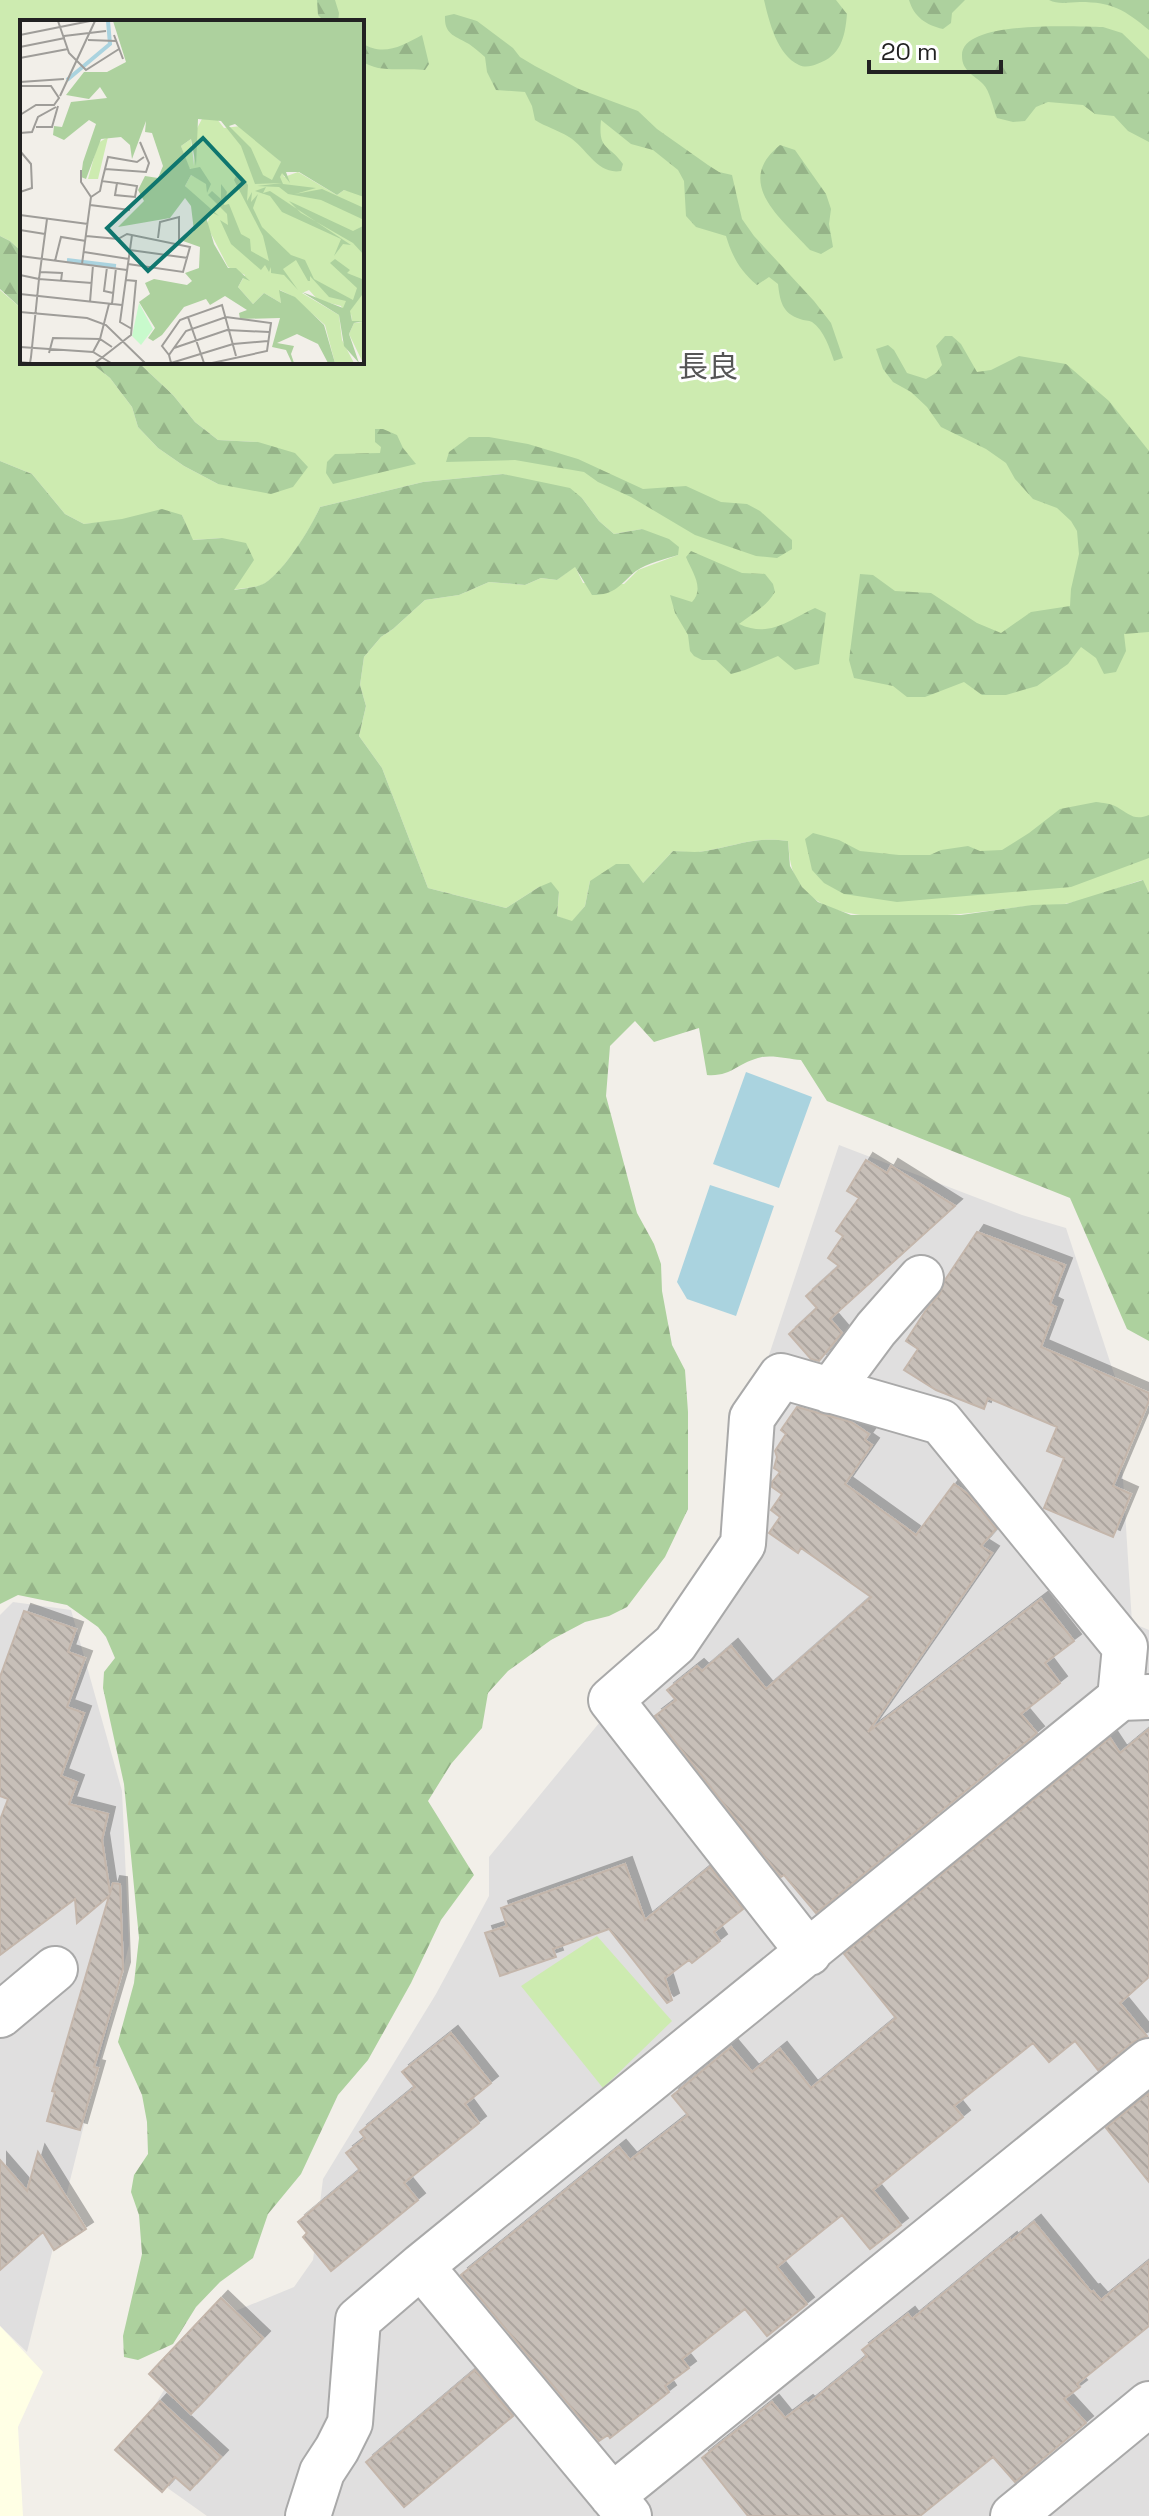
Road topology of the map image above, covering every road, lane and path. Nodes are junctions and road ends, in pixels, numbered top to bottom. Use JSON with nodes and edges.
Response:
{"nodes":[{"id":1,"x":921,"y":1278,"type":"dead end"},
{"id":2,"x":830,"y":1391,"type":"junction"},
{"id":3,"x":1135,"y":1698,"type":"edge"},
{"id":4,"x":809,"y":1953,"type":"junction"},
{"id":5,"x":55,"y":1969,"type":"dead end"},
{"id":6,"x":0,"y":2015,"type":"edge"},
{"id":7,"x":1149,"y":2061,"type":"edge"},
{"id":8,"x":421,"y":2266,"type":"junction"},
{"id":9,"x":1149,"y":2404,"type":"edge"},
{"id":10,"x":620,"y":2506,"type":"edge"},
{"id":11,"x":308,"y":2516,"type":"edge"},
{"id":12,"x":1013,"y":2516,"type":"edge"}],
"edges":[{"from":1,"to":2,"type":"street"},
{"from":2,"to":3,"type":"street"},
{"from":2,"to":4,"type":"street"},
{"from":3,"to":4,"type":"street"},
{"from":4,"to":8,"type":"street"},
{"from":5,"to":6,"type":"street"},
{"from":7,"to":10,"type":"street"},
{"from":8,"to":10,"type":"street"},
{"from":8,"to":11,"type":"street"},
{"from":9,"to":12,"type":"street"}]}
